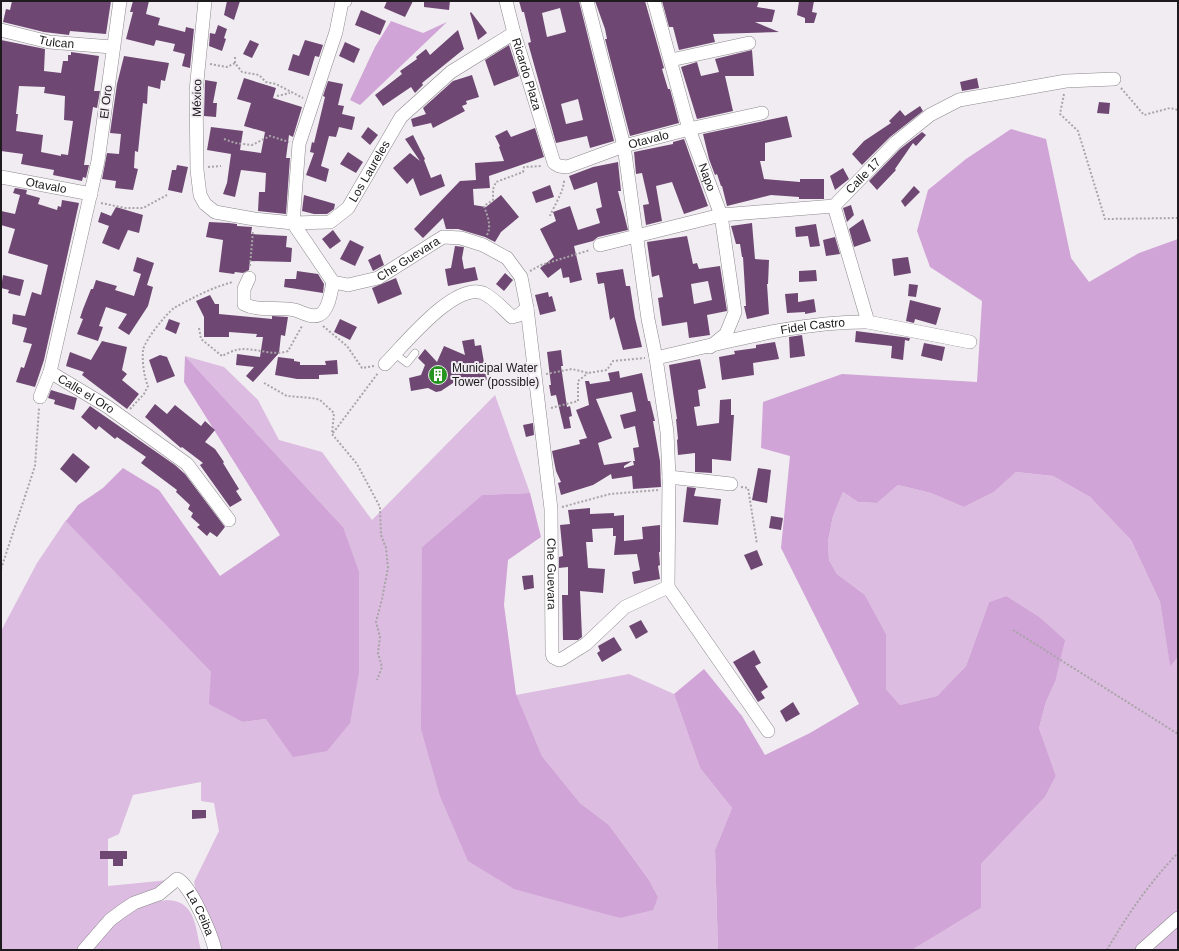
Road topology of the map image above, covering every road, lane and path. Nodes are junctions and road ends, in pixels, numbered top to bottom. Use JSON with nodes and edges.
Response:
{"nodes":[{"id":1,"x":120,"y":1,"type":"edge"},
{"id":2,"x":204,"y":1,"type":"edge"},
{"id":3,"x":345,"y":1,"type":"edge"},
{"id":4,"x":506,"y":1,"type":"edge"},
{"id":5,"x":588,"y":1,"type":"edge"},
{"id":6,"x":654,"y":1,"type":"edge"},
{"id":7,"x":1,"y":30,"type":"edge"},
{"id":8,"x":514,"y":33,"type":"junction"},
{"id":9,"x":749,"y":43,"type":"dead end"},
{"id":10,"x":112,"y":46,"type":"junction"},
{"id":11,"x":235,"y":57,"type":"dead end"},
{"id":12,"x":671,"y":60,"type":"junction"},
{"id":13,"x":235,"y":63,"type":"junction"},
{"id":14,"x":198,"y":67,"type":"junction"},
{"id":15,"x":1114,"y":79,"type":"joint"},
{"id":16,"x":1066,"y":81,"type":"junction"},
{"id":17,"x":290,"y":93,"type":"junction"},
{"id":18,"x":277,"y":96,"type":"dead end"},
{"id":19,"x":312,"y":101,"type":"junction"},
{"id":20,"x":1178,"y":110,"type":"edge"},
{"id":21,"x":762,"y":113,"type":"dead end"},
{"id":22,"x":689,"y":129,"type":"junction"},
{"id":23,"x":224,"y":139,"type":"dead end"},
{"id":24,"x":299,"y":144,"type":"junction"},
{"id":25,"x":624,"y":146,"type":"junction"},
{"id":26,"x":554,"y":163,"type":"junction"},
{"id":27,"x":567,"y":167,"type":"junction"},
{"id":28,"x":1,"y":177,"type":"edge"},
{"id":29,"x":200,"y":194,"type":"joint"},
{"id":30,"x":167,"y":195,"type":"dead end"},
{"id":31,"x":90,"y":198,"type":"junction"},
{"id":32,"x":834,"y":206,"type":"junction"},
{"id":33,"x":721,"y":215,"type":"junction"},
{"id":34,"x":550,"y":216,"type":"dead end"},
{"id":35,"x":1178,"y":218,"type":"edge"},
{"id":36,"x":254,"y":219,"type":"junction"},
{"id":37,"x":293,"y":223,"type":"junction"},
{"id":38,"x":637,"y":236,"type":"junction"},
{"id":39,"x":483,"y":245,"type":"junction"},
{"id":40,"x":600,"y":245,"type":"joint"},
{"id":41,"x":520,"y":277,"type":"junction"},
{"id":42,"x":249,"y":278,"type":"junction"},
{"id":43,"x":333,"y":282,"type":"junction"},
{"id":44,"x":527,"y":308,"type":"junction"},
{"id":45,"x":308,"y":315,"type":"junction"},
{"id":46,"x":868,"y":322,"type":"junction"},
{"id":47,"x":199,"y":328,"type":"dead end"},
{"id":48,"x":970,"y":342,"type":"dead end"},
{"id":49,"x":710,"y":347,"type":"junction"},
{"id":50,"x":415,"y":353,"type":"dead end"},
{"id":51,"x":396,"y":354,"type":"junction"},
{"id":52,"x":656,"y":358,"type":"junction"},
{"id":53,"x":385,"y":364,"type":"junction"},
{"id":54,"x":50,"y":372,"type":"junction"},
{"id":55,"x":588,"y":373,"type":"junction"},
{"id":56,"x":535,"y":374,"type":"junction"},
{"id":57,"x":264,"y":383,"type":"dead end"},
{"id":58,"x":40,"y":397,"type":"joint"},
{"id":59,"x":539,"y":411,"type":"junction"},
{"id":60,"x":123,"y":417,"type":"junction"},
{"id":61,"x":332,"y":434,"type":"junction"},
{"id":62,"x":669,"y":483,"type":"junction"},
{"id":63,"x":731,"y":484,"type":"joint"},
{"id":64,"x":551,"y":509,"type":"junction"},
{"id":65,"x":229,"y":520,"type":"dead end"},
{"id":66,"x":757,"y":544,"type":"dead end"},
{"id":67,"x":1,"y":569,"type":"edge"},
{"id":68,"x":668,"y":587,"type":"junction"},
{"id":69,"x":1013,"y":630,"type":"dead end"},
{"id":70,"x":377,"y":680,"type":"dead end"},
{"id":71,"x":768,"y":731,"type":"dead end"},
{"id":72,"x":1178,"y":734,"type":"edge"},
{"id":73,"x":1178,"y":853,"type":"edge"},
{"id":74,"x":1178,"y":918,"type":"edge"},
{"id":75,"x":84,"y":950,"type":"edge"},
{"id":76,"x":215,"y":950,"type":"edge"},
{"id":77,"x":1107,"y":950,"type":"edge"},
{"id":78,"x":1142,"y":950,"type":"edge"}],
"edges":[{"from":1,"to":10,"type":"street","name":"El Oro"},
{"from":2,"to":14,"type":"street","name":"México"},
{"from":3,"to":19,"type":"street"},
{"from":4,"to":8,"type":"street","name":"Ricardo Plaza"},
{"from":5,"to":25,"type":"street"},
{"from":6,"to":12,"type":"street","name":"Napo"},
{"from":7,"to":10,"type":"street","name":"Tulcan"},
{"from":8,"to":26,"type":"street","name":"Ricardo Plaza"},
{"from":8,"to":37,"type":"street","name":"Los Laureles"},
{"from":9,"to":12,"type":"street"},
{"from":10,"to":31,"type":"street","name":"El Oro"},
{"from":11,"to":13,"type":"path"},
{"from":12,"to":22,"type":"street","name":"Napo"},
{"from":13,"to":14,"type":"path"},
{"from":13,"to":17,"type":"path"},
{"from":14,"to":29,"type":"street","name":"México"},
{"from":15,"to":16,"type":"street","name":"Calle 17"},
{"from":15,"to":20,"type":"path"},
{"from":16,"to":32,"type":"street","name":"Calle 17"},
{"from":16,"to":35,"type":"path"},
{"from":17,"to":18,"type":"path"},
{"from":17,"to":19,"type":"path"},
{"from":19,"to":24,"type":"street"},
{"from":21,"to":22,"type":"street","name":"Otavalo"},
{"from":22,"to":25,"type":"street","name":"Otavalo"},
{"from":22,"to":33,"type":"street","name":"Napo"},
{"from":23,"to":24,"type":"path"},
{"from":24,"to":37,"type":"street"},
{"from":25,"to":27,"type":"street","name":"Otavalo"},
{"from":25,"to":38,"type":"street"},
{"from":26,"to":27,"type":"street"},
{"from":26,"to":39,"type":"path"},
{"from":27,"to":34,"type":"path"},
{"from":28,"to":31,"type":"street","name":"Otavalo"},
{"from":29,"to":36,"type":"street","name":"Los Laureles"},
{"from":30,"to":31,"type":"path"},
{"from":31,"to":54,"type":"street","name":"Calle el Oro"},
{"from":32,"to":33,"type":"street"},
{"from":32,"to":46,"type":"street"},
{"from":33,"to":38,"type":"street"},
{"from":33,"to":49,"type":"street","name":"Napo"},
{"from":36,"to":37,"type":"street","name":"Los Laureles"},
{"from":36,"to":42,"type":"path"},
{"from":37,"to":43,"type":"street"},
{"from":38,"to":40,"type":"street"},
{"from":38,"to":52,"type":"street"},
{"from":39,"to":41,"type":"street","name":"Che Guevara"},
{"from":39,"to":43,"type":"street","name":"Che Guevara"},
{"from":40,"to":41,"type":"path"},
{"from":41,"to":44,"type":"street","name":"Che Guevara"},
{"from":42,"to":45,"type":"street"},
{"from":42,"to":60,"type":"path"},
{"from":43,"to":45,"type":"street"},
{"from":44,"to":51,"type":"street"},
{"from":44,"to":56,"type":"street","name":"Che Guevara"},
{"from":45,"to":47,"type":"path"},
{"from":45,"to":53,"type":"path"},
{"from":46,"to":48,"type":"street","name":"Fidel Castro"},
{"from":46,"to":49,"type":"street","name":"Fidel Castro"},
{"from":49,"to":52,"type":"street","name":"Fidel Castro"},
{"from":50,"to":51,"type":"lane"},
{"from":51,"to":53,"type":"street"},
{"from":52,"to":55,"type":"path"},
{"from":52,"to":62,"type":"street"},
{"from":53,"to":61,"type":"path"},
{"from":54,"to":58,"type":"street"},
{"from":54,"to":60,"type":"street","name":"Calle el Oro"},
{"from":55,"to":56,"type":"path"},
{"from":55,"to":59,"type":"path"},
{"from":56,"to":59,"type":"street","name":"Che Guevara"},
{"from":57,"to":61,"type":"path"},
{"from":58,"to":67,"type":"path"},
{"from":59,"to":64,"type":"street","name":"Che Guevara"},
{"from":60,"to":65,"type":"street","name":"Calle el Oro"},
{"from":61,"to":70,"type":"path"},
{"from":62,"to":63,"type":"street"},
{"from":62,"to":64,"type":"path"},
{"from":62,"to":68,"type":"street"},
{"from":63,"to":66,"type":"path"},
{"from":64,"to":68,"type":"street","name":"Che Guevara"},
{"from":68,"to":71,"type":"street"},
{"from":69,"to":72,"type":"path"},
{"from":73,"to":77,"type":"path"},
{"from":74,"to":78,"type":"street"},
{"from":75,"to":76,"type":"street","name":"La Ceiba"}]}
